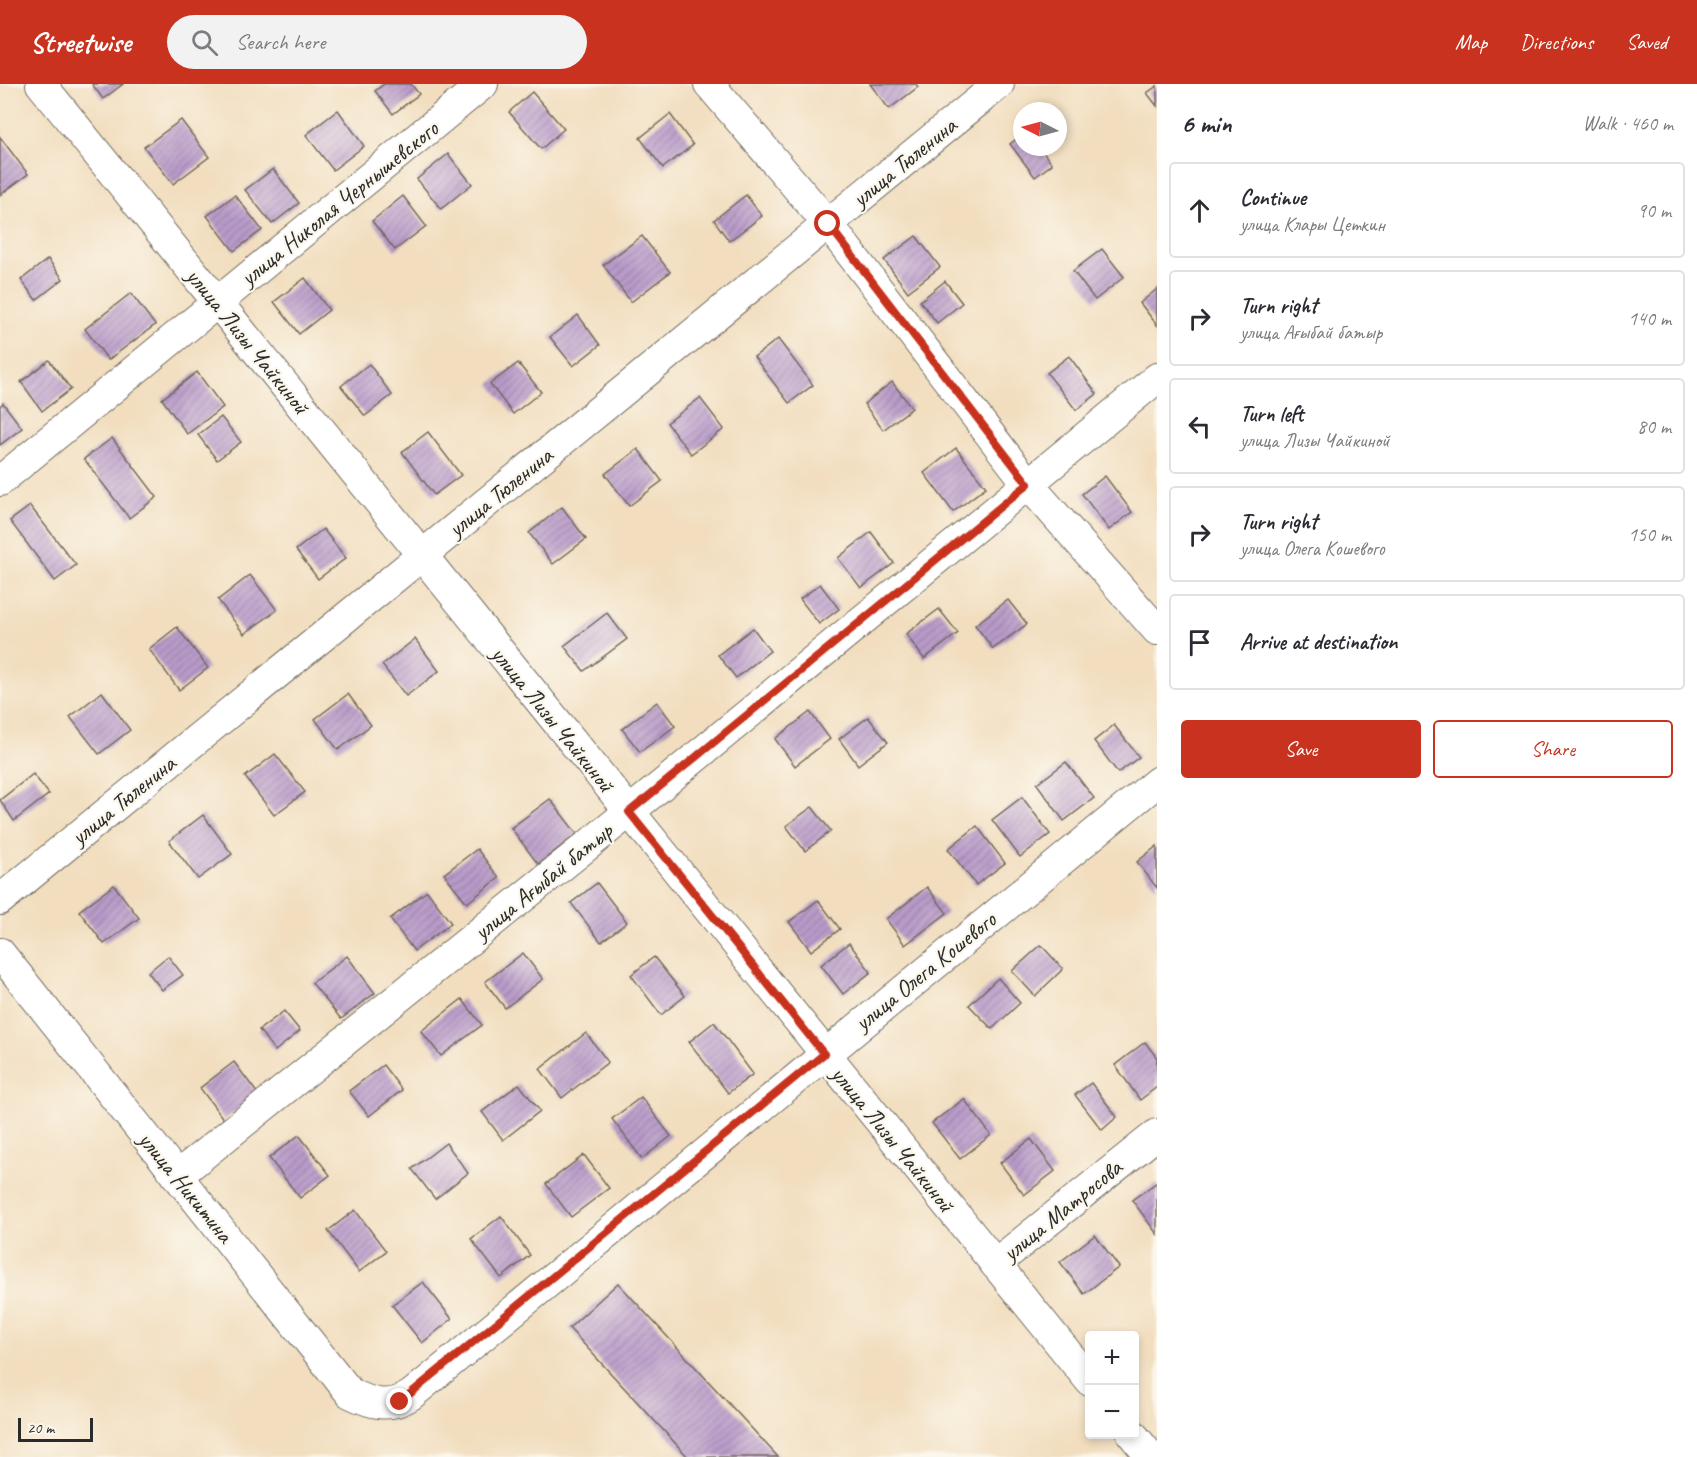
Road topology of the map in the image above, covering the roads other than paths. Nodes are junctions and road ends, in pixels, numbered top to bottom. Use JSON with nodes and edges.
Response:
{"nodes":[{"id":1,"x":41,"y":84,"type":"edge"},
{"id":2,"x":483,"y":84,"type":"edge"},
{"id":3,"x":709,"y":84,"type":"edge"},
{"id":4,"x":999,"y":84,"type":"edge"},
{"id":5,"x":828,"y":224,"type":"junction"},
{"id":6,"x":217,"y":303,"type":"junction"},
{"id":7,"x":1157,"y":378,"type":"edge"},
{"id":8,"x":0,"y":481,"type":"edge"},
{"id":9,"x":1028,"y":484,"type":"junction"},
{"id":10,"x":422,"y":556,"type":"junction"},
{"id":11,"x":1157,"y":630,"type":"edge"},
{"id":12,"x":1157,"y":782,"type":"edge"},
{"id":13,"x":629,"y":812,"type":"junction"},
{"id":14,"x":0,"y":900,"type":"edge"},
{"id":15,"x":0,"y":953,"type":"edge"},
{"id":16,"x":824,"y":1054,"type":"junction"},
{"id":17,"x":1157,"y":1134,"type":"edge"},
{"id":18,"x":177,"y":1176,"type":"junction"},
{"id":19,"x":995,"y":1264,"type":"junction"},
{"id":20,"x":1085,"y":1376,"type":"edge"},
{"id":21,"x":384,"y":1405,"type":"joint"},
{"id":22,"x":1136,"y":1439,"type":"edge"},
{"id":23,"x":1151,"y":1457,"type":"edge"}],
"edges":[{"from":1,"to":6,"type":"street","name":"улица Лизы Чайкиной"},
{"from":2,"to":6,"type":"street","name":"улица Николая Чернышевского"},
{"from":3,"to":5,"type":"street"},
{"from":4,"to":5,"type":"street","name":"улица Тюленина"},
{"from":5,"to":9,"type":"street"},
{"from":5,"to":10,"type":"street","name":"улица Тюленина"},
{"from":6,"to":8,"type":"street","name":"улица Николая Чернышевского"},
{"from":6,"to":10,"type":"street","name":"улица Лизы Чайкиной"},
{"from":7,"to":9,"type":"street","name":"улица Ағыбай батыр"},
{"from":9,"to":11,"type":"street"},
{"from":9,"to":13,"type":"street","name":"улица Ағыбай батыр"},
{"from":10,"to":13,"type":"street","name":"улица Лизы Чайкиной"},
{"from":10,"to":14,"type":"street","name":"улица Тюленина"},
{"from":12,"to":16,"type":"street","name":"улица Олега Кошевого"},
{"from":13,"to":16,"type":"street","name":"улица Лизы Чайкиной"},
{"from":13,"to":18,"type":"street","name":"улица Ағыбай батыр"},
{"from":15,"to":18,"type":"street","name":"улица Никитина"},
{"from":16,"to":19,"type":"street","name":"улица Лизы Чайкиной"},
{"from":16,"to":21,"type":"street","name":"улица Олега Кошевого"},
{"from":17,"to":19,"type":"street","name":"улица Матросова"},
{"from":18,"to":21,"type":"street","name":"улица Никитина"},
{"from":19,"to":20,"type":"street","name":"улица Лизы Чайкиной"},
{"from":22,"to":23,"type":"street"}]}
